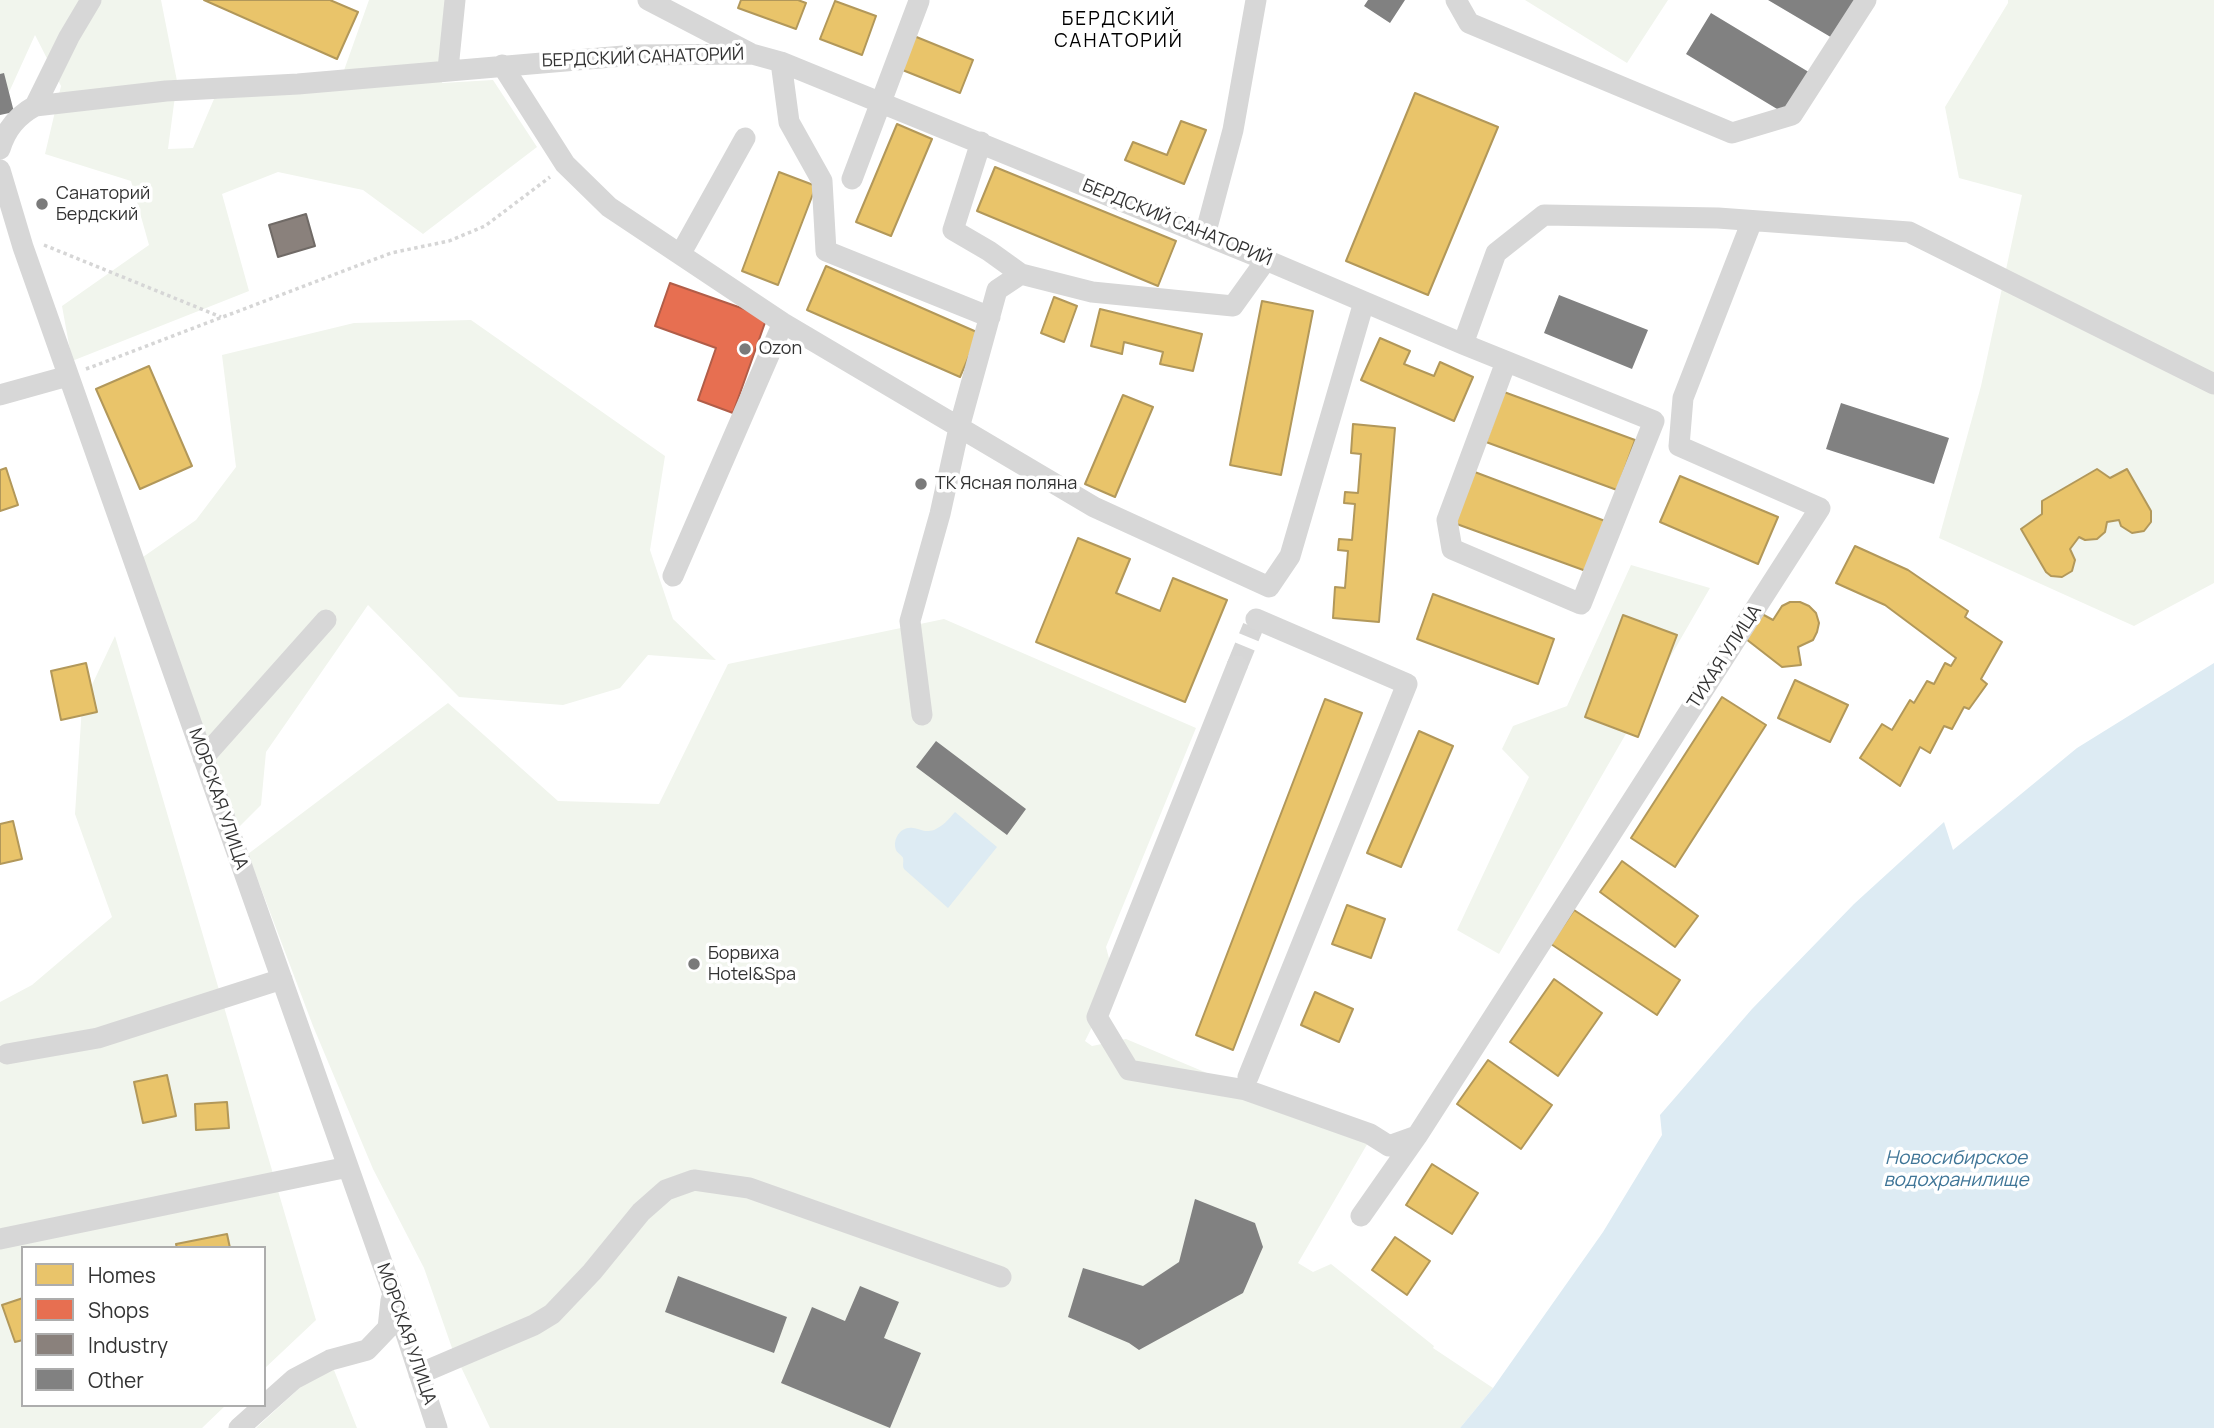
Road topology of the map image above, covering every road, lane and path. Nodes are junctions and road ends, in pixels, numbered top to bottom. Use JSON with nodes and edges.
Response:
{"nodes":[{"id":1,"x":91,"y":0,"type":"edge"},
{"id":2,"x":455,"y":0,"type":"edge"},
{"id":3,"x":648,"y":0,"type":"edge"},
{"id":4,"x":1256,"y":0,"type":"edge"},
{"id":5,"x":1456,"y":0,"type":"edge"},
{"id":6,"x":1866,"y":0,"type":"edge"},
{"id":7,"x":919,"y":1,"type":"edge"},
{"id":8,"x":752,"y":54,"type":"junction"},
{"id":9,"x":781,"y":62,"type":"junction"},
{"id":10,"x":502,"y":65,"type":"junction"},
{"id":11,"x":448,"y":69,"type":"junction"},
{"id":12,"x":883,"y":103,"type":"junction"},
{"id":13,"x":35,"y":106,"type":"junction"},
{"id":14,"x":745,"y":138,"type":"dead end"},
{"id":15,"x":981,"y":142,"type":"junction"},
{"id":16,"x":0,"y":149,"type":"edge"},
{"id":17,"x":565,"y":164,"type":"junction"},
{"id":18,"x":0,"y":170,"type":"edge"},
{"id":19,"x":852,"y":179,"type":"dead end"},
{"id":20,"x":1752,"y":221,"type":"junction"},
{"id":21,"x":19,"y":235,"type":"junction"},
{"id":22,"x":1205,"y":235,"type":"junction"},
{"id":23,"x":681,"y":253,"type":"junction"},
{"id":24,"x":1266,"y":260,"type":"junction"},
{"id":25,"x":1021,"y":274,"type":"junction"},
{"id":26,"x":1364,"y":302,"type":"junction"},
{"id":27,"x":990,"y":317,"type":"junction"},
{"id":28,"x":223,"y":318,"type":"junction"},
{"id":29,"x":783,"y":323,"type":"junction"},
{"id":30,"x":1463,"y":345,"type":"junction"},
{"id":31,"x":1506,"y":362,"type":"junction"},
{"id":32,"x":68,"y":376,"type":"junction"},
{"id":33,"x":2214,"y":384,"type":"edge"},
{"id":34,"x":0,"y":395,"type":"edge"},
{"id":35,"x":959,"y":428,"type":"junction"},
{"id":36,"x":673,"y":576,"type":"dead end"},
{"id":37,"x":1269,"y":587,"type":"junction"},
{"id":38,"x":326,"y":620,"type":"dead end"},
{"id":39,"x":1237,"y":666,"type":"tunnel mouth"},
{"id":40,"x":922,"y":715,"type":"dead end"},
{"id":41,"x":203,"y":758,"type":"junction"},
{"id":42,"x":282,"y":979,"type":"junction"},
{"id":43,"x":7,"y":1054,"type":"dead end"},
{"id":44,"x":1248,"y":1077,"type":"dead end"},
{"id":45,"x":1417,"y":1136,"type":"junction"},
{"id":46,"x":348,"y":1167,"type":"junction"},
{"id":47,"x":1362,"y":1216,"type":"dead end"},
{"id":48,"x":0,"y":1239,"type":"edge"},
{"id":49,"x":1001,"y":1277,"type":"dead end"},
{"id":50,"x":392,"y":1291,"type":"junction"},
{"id":51,"x":419,"y":1374,"type":"junction"},
{"id":52,"x":266,"y":1404,"type":"edge"},
{"id":53,"x":263,"y":1407,"type":"edge"},
{"id":54,"x":239,"y":1428,"type":"edge"},
{"id":55,"x":437,"y":1428,"type":"edge"}],
"edges":[{"from":1,"to":13,"type":"street"},
{"from":2,"to":11,"type":"street"},
{"from":3,"to":8,"type":"street"},
{"from":4,"to":22,"type":"street"},
{"from":5,"to":6,"type":"street"},
{"from":7,"to":12,"type":"street"},
{"from":8,"to":9,"type":"street","name":"БЕРДСКИЙ САНАТОРИЙ"},
{"from":8,"to":10,"type":"street","name":"БЕРДСКИЙ САНАТОРИЙ"},
{"from":9,"to":12,"type":"street","name":"БЕРДСКИЙ САНАТОРИЙ"},
{"from":9,"to":27,"type":"street"},
{"from":10,"to":11,"type":"street","name":"БЕРДСКИЙ САНАТОРИЙ"},
{"from":10,"to":17,"type":"street"},
{"from":11,"to":13,"type":"street","name":"БЕРДСКИЙ САНАТОРИЙ"},
{"from":12,"to":15,"type":"street","name":"БЕРДСКИЙ САНАТОРИЙ"},
{"from":12,"to":19,"type":"street"},
{"from":13,"to":16,"type":"street"},
{"from":14,"to":23,"type":"street"},
{"from":15,"to":22,"type":"street","name":"БЕРДСКИЙ САНАТОРИЙ"},
{"from":15,"to":25,"type":"street"},
{"from":17,"to":23,"type":"street"},
{"from":17,"to":28,"type":"path"},
{"from":18,"to":21,"type":"street","name":"МОРСКАЯ УЛИЦА"},
{"from":20,"to":30,"type":"street"},
{"from":20,"to":33,"type":"street"},
{"from":20,"to":45,"type":"street","name":"ТИХАЯ УЛИЦА"},
{"from":21,"to":28,"type":"path"},
{"from":21,"to":32,"type":"street","name":"МОРСКАЯ УЛИЦА"},
{"from":22,"to":24,"type":"street","name":"БЕРДСКИЙ САНАТОРИЙ"},
{"from":23,"to":29,"type":"street"},
{"from":24,"to":25,"type":"street"},
{"from":24,"to":26,"type":"street","name":"БЕРДСКИЙ САНАТОРИЙ"},
{"from":25,"to":27,"type":"street"},
{"from":26,"to":30,"type":"street","name":"БЕРДСКИЙ САНАТОРИЙ"},
{"from":26,"to":37,"type":"street"},
{"from":27,"to":35,"type":"street"},
{"from":28,"to":32,"type":"path"},
{"from":29,"to":35,"type":"street"},
{"from":29,"to":36,"type":"street"},
{"from":30,"to":31,"type":"street","name":"БЕРДСКИЙ САНАТОРИЙ"},
{"from":31,"to":31,"type":"street","name":"БЕРДСКИЙ САНАТОРИЙ"},
{"from":32,"to":34,"type":"street"},
{"from":32,"to":41,"type":"street","name":"МОРСКАЯ УЛИЦА"},
{"from":35,"to":37,"type":"street"},
{"from":35,"to":40,"type":"street"},
{"from":37,"to":44,"type":"street"},
{"from":38,"to":41,"type":"street"},
{"from":39,"to":45,"type":"street"},
{"from":41,"to":42,"type":"street","name":"МОРСКАЯ УЛИЦА"},
{"from":42,"to":43,"type":"street"},
{"from":42,"to":46,"type":"street","name":"МОРСКАЯ УЛИЦА"},
{"from":45,"to":47,"type":"street"},
{"from":46,"to":48,"type":"street"},
{"from":46,"to":50,"type":"street","name":"МОРСКАЯ УЛИЦА"},
{"from":49,"to":51,"type":"street"},
{"from":50,"to":51,"type":"street","name":"МОРСКАЯ УЛИЦА"},
{"from":50,"to":52,"type":"street"},
{"from":51,"to":55,"type":"street","name":"МОРСКАЯ УЛИЦА"},
{"from":53,"to":54,"type":"street"}]}
